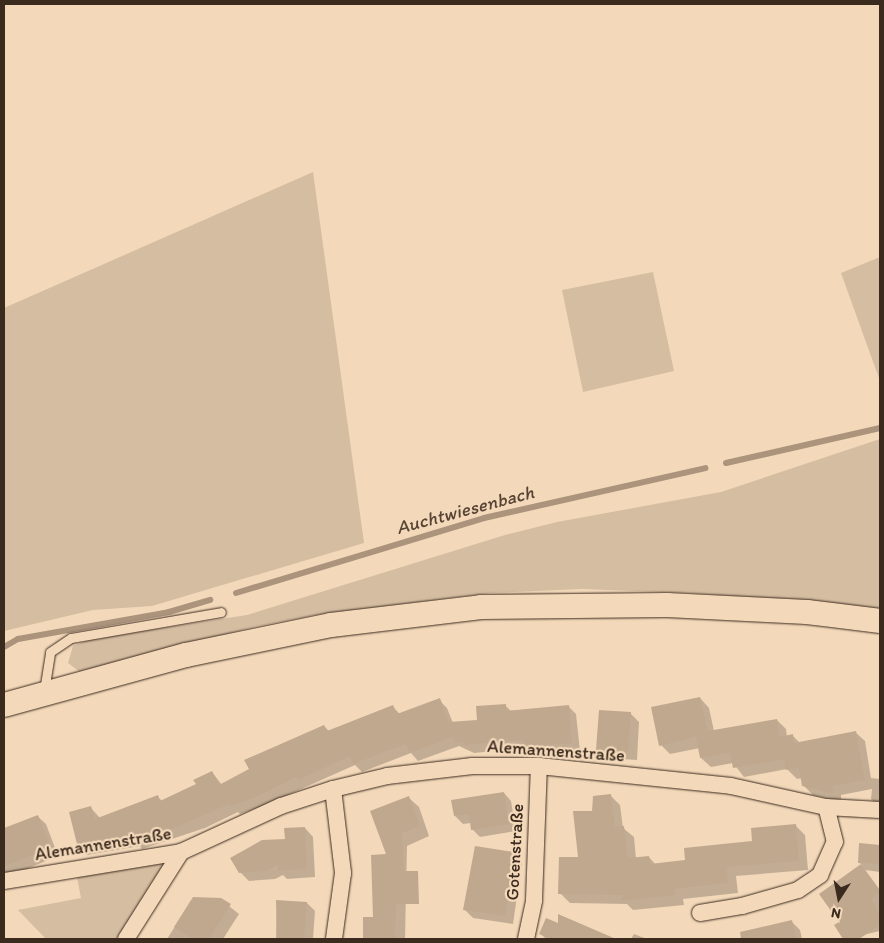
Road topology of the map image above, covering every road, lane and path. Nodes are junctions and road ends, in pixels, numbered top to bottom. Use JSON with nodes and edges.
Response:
{"nodes":[{"id":1,"x":221,"y":612,"type":"dead end"},
{"id":2,"x":880,"y":621,"type":"edge"},
{"id":3,"x":44,"y":692,"type":"junction"},
{"id":4,"x":4,"y":705,"type":"edge"},
{"id":5,"x":539,"y":766,"type":"junction"},
{"id":6,"x":333,"y":789,"type":"junction"},
{"id":7,"x":826,"y":807,"type":"junction"},
{"id":8,"x":880,"y":810,"type":"edge"},
{"id":9,"x":181,"y":852,"type":"junction"},
{"id":10,"x":4,"y":881,"type":"edge"},
{"id":11,"x":700,"y":913,"type":"dead end"},
{"id":12,"x":126,"y":939,"type":"edge"},
{"id":13,"x":334,"y":939,"type":"edge"},
{"id":14,"x":526,"y":939,"type":"edge"}],
"edges":[{"from":1,"to":3,"type":"lane"},
{"from":2,"to":3,"type":"street"},
{"from":3,"to":4,"type":"street"},
{"from":5,"to":6,"type":"street","name":"Alemannenstraße"},
{"from":5,"to":7,"type":"street","name":"Alemannenstraße"},
{"from":5,"to":14,"type":"street","name":"Gotenstraße"},
{"from":6,"to":9,"type":"street","name":"Alemannenstraße"},
{"from":6,"to":13,"type":"street"},
{"from":7,"to":8,"type":"street","name":"Alemannenstraße"},
{"from":7,"to":11,"type":"street"},
{"from":9,"to":10,"type":"street","name":"Alemannenstraße"},
{"from":9,"to":12,"type":"street"}]}
